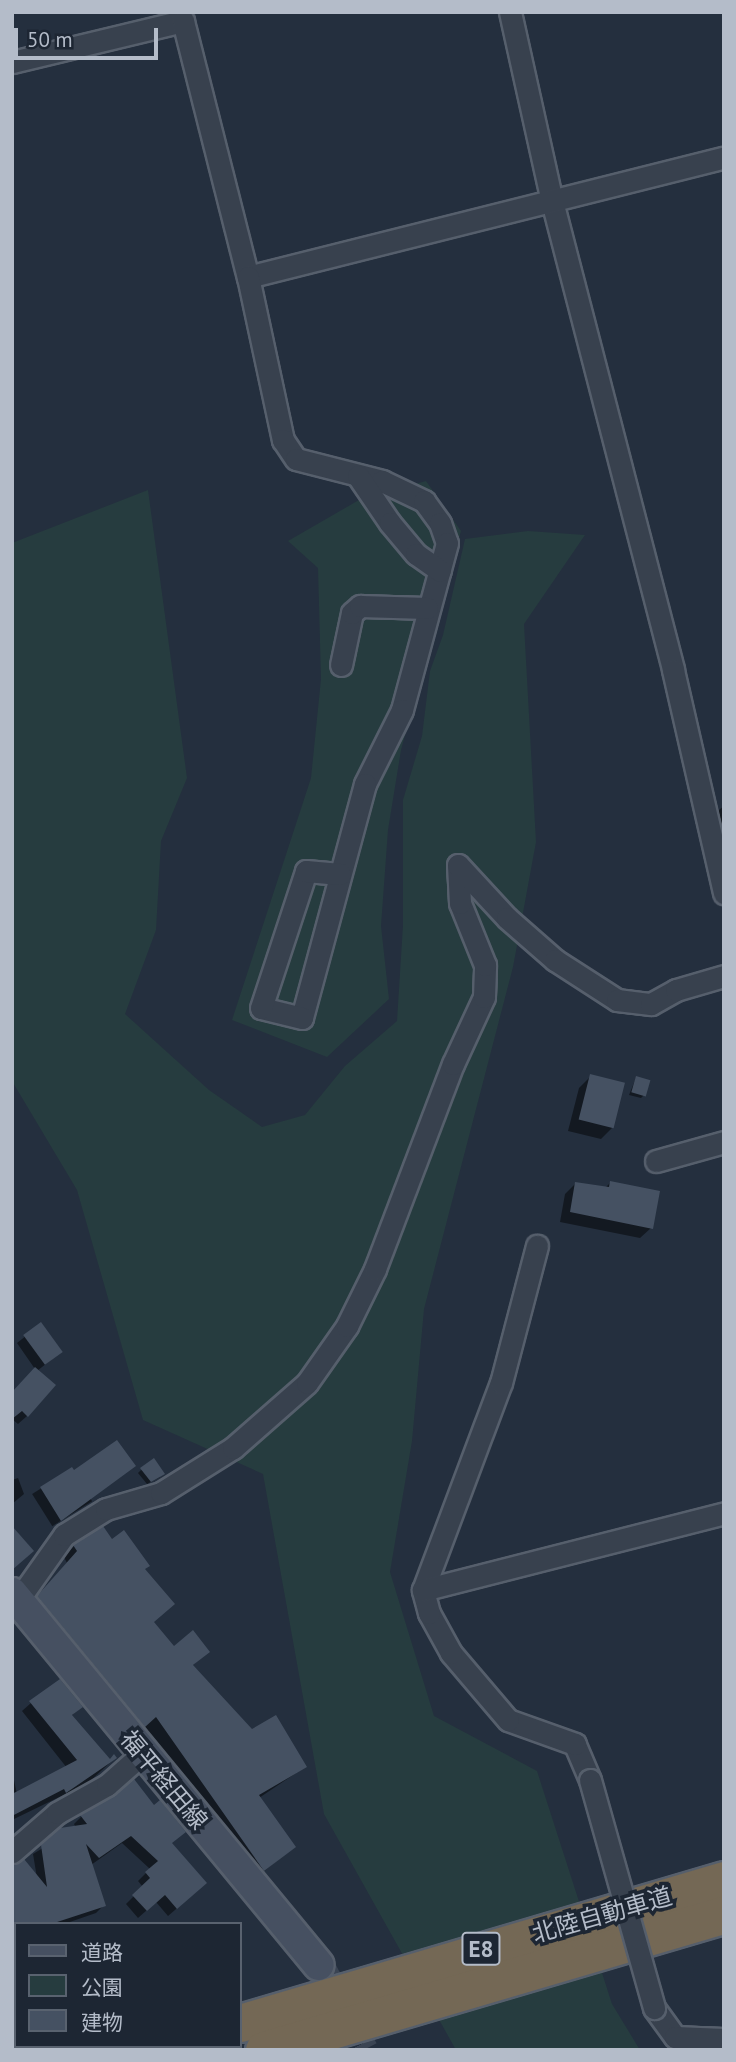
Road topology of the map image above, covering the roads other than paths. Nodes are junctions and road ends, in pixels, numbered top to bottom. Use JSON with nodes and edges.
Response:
{"nodes":[{"id":1,"x":510,"y":12,"type":"edge"},
{"id":2,"x":12,"y":62,"type":"edge"},
{"id":3,"x":724,"y":157,"type":"edge"},
{"id":4,"x":552,"y":201,"type":"junction"},
{"id":5,"x":248,"y":276,"type":"junction"},
{"id":6,"x":358,"y":476,"type":"junction"},
{"id":7,"x":440,"y":570,"type":"junction"},
{"id":8,"x":427,"y":608,"type":"junction"},
{"id":9,"x":341,"y":665,"type":"dead end"},
{"id":10,"x":340,"y":874,"type":"junction"},
{"id":11,"x":724,"y":893,"type":"edge"},
{"id":12,"x":724,"y":976,"type":"edge"},
{"id":13,"x":724,"y":1142,"type":"edge"},
{"id":14,"x":656,"y":1161,"type":"dead end"},
{"id":15,"x":537,"y":1246,"type":"dead end"},
{"id":16,"x":724,"y":1513,"type":"edge"},
{"id":17,"x":424,"y":1590,"type":"junction"},
{"id":18,"x":15,"y":1596,"type":"edge"},
{"id":19,"x":142,"y":1754,"type":"junction"},
{"id":20,"x":12,"y":1852,"type":"edge"},
{"id":21,"x":724,"y":1880,"type":"edge"},
{"id":22,"x":724,"y":1915,"type":"edge"},
{"id":23,"x":319,"y":1965,"type":"tunnel mouth"},
{"id":24,"x":242,"y":2022,"type":"edge"},
{"id":25,"x":724,"y":2039,"type":"edge"},
{"id":26,"x":264,"y":2050,"type":"edge"}],
"edges":[{"from":1,"to":4,"type":"street"},
{"from":2,"to":5,"type":"street"},
{"from":3,"to":4,"type":"street"},
{"from":4,"to":5,"type":"street"},
{"from":4,"to":11,"type":"street"},
{"from":5,"to":6,"type":"street"},
{"from":6,"to":7,"type":"street"},
{"from":6,"to":7,"type":"street"},
{"from":7,"to":8,"type":"street"},
{"from":8,"to":9,"type":"street"},
{"from":8,"to":10,"type":"street"},
{"from":10,"to":10,"type":"street"},
{"from":12,"to":18,"type":"street"},
{"from":13,"to":14,"type":"street"},
{"from":15,"to":17,"type":"street"},
{"from":16,"to":17,"type":"street"},
{"from":17,"to":25,"type":"street","bridge":true},
{"from":18,"to":19,"type":"main road","name":"福平経田線"},
{"from":19,"to":20,"type":"street"},
{"from":19,"to":23,"type":"main road","name":"福平経田線"},
{"from":21,"to":24,"type":"highway","name":"北陸自動車道","number":"E8"},
{"from":22,"to":26,"type":"highway","name":"北陸自動車道","number":"E8"}]}
